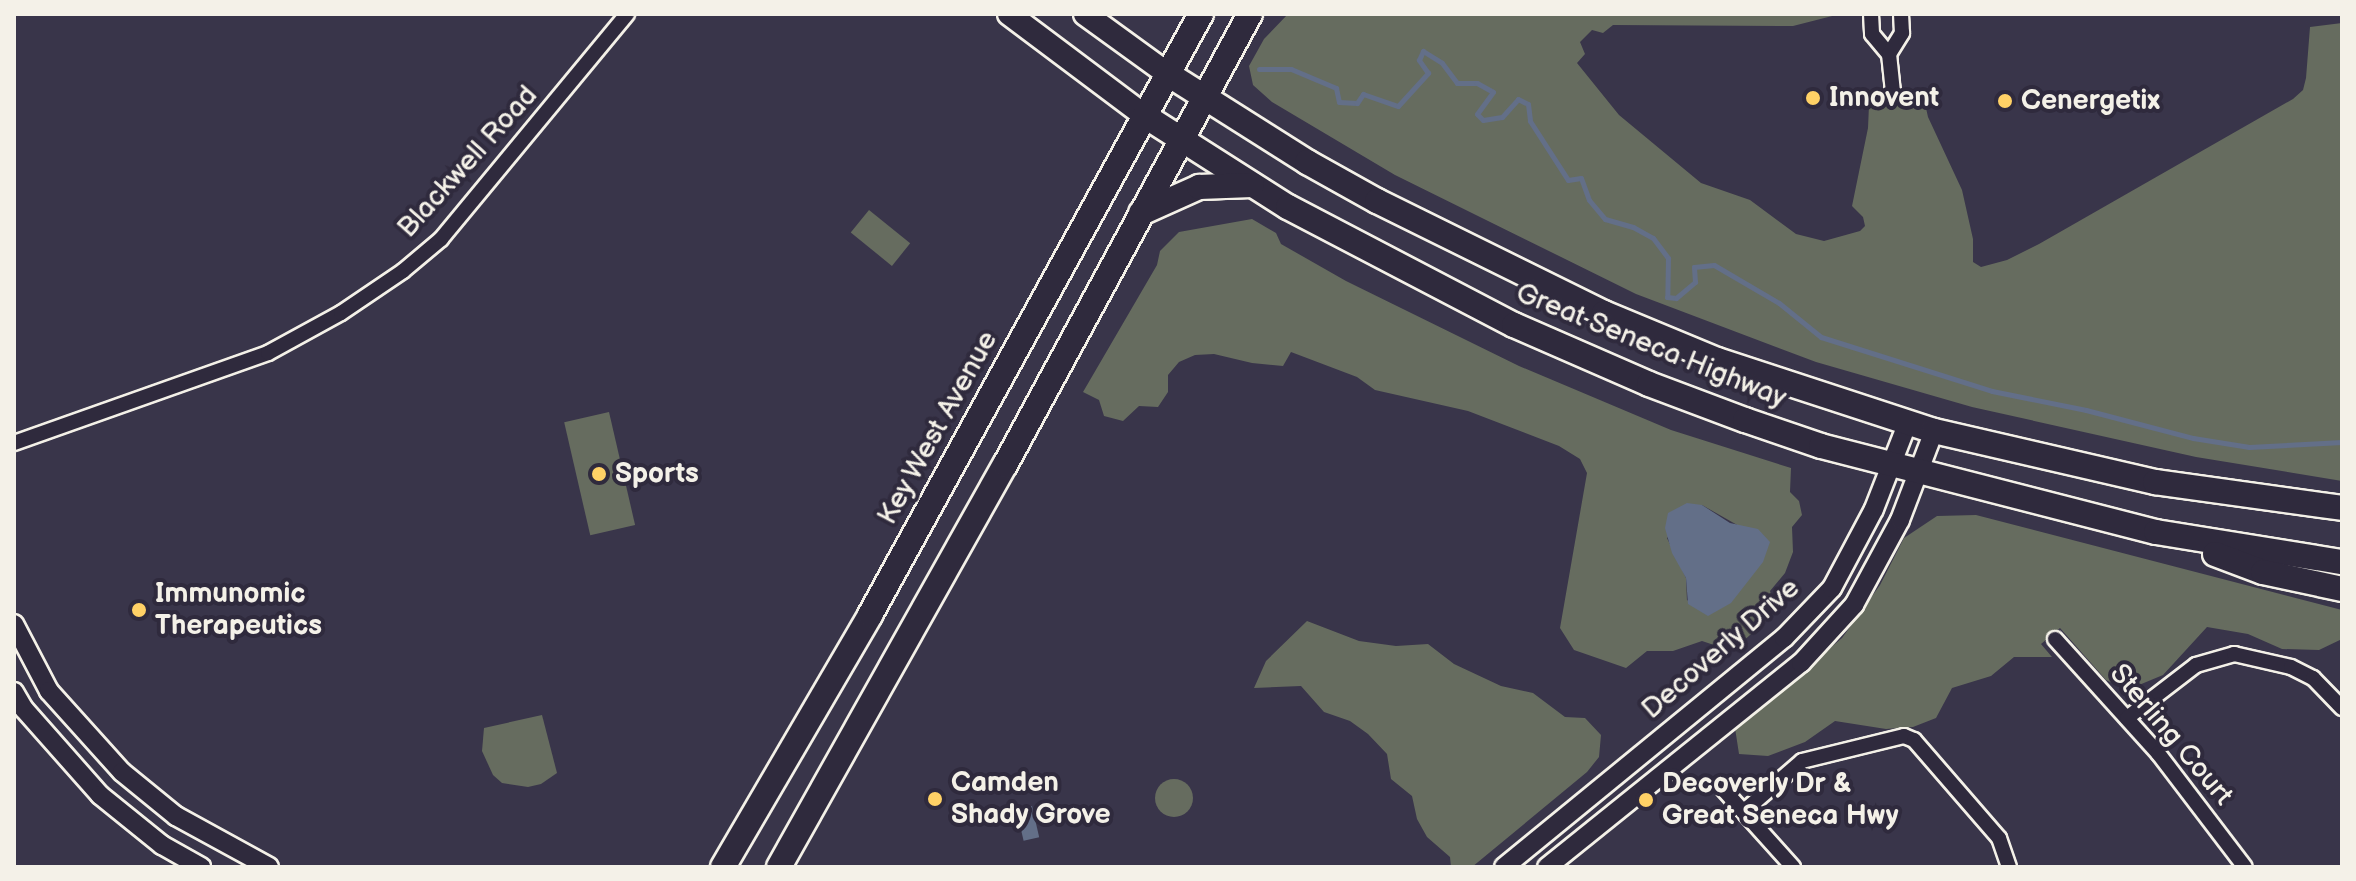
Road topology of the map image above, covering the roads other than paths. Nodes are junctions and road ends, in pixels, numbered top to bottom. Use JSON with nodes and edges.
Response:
{"nodes":[{"id":1,"x":627,"y":14,"type":"edge"},
{"id":2,"x":1009,"y":14,"type":"edge"},
{"id":3,"x":1085,"y":14,"type":"edge"},
{"id":4,"x":1201,"y":14,"type":"edge"},
{"id":5,"x":1250,"y":14,"type":"edge"},
{"id":6,"x":1871,"y":14,"type":"edge"},
{"id":7,"x":1901,"y":14,"type":"edge"},
{"id":8,"x":1889,"y":54,"type":"junction"},
{"id":9,"x":1168,"y":74,"type":"junction"},
{"id":10,"x":1893,"y":93,"type":"dead end"},
{"id":11,"x":1206,"y":98,"type":"junction"},
{"id":12,"x":1145,"y":116,"type":"junction"},
{"id":13,"x":1182,"y":139,"type":"junction"},
{"id":14,"x":1252,"y":185,"type":"junction"},
{"id":15,"x":1141,"y":213,"type":"junction"},
{"id":16,"x":1908,"y":422,"type":"junction"},
{"id":17,"x":1934,"y":431,"type":"junction"},
{"id":18,"x":14,"y":443,"type":"edge"},
{"id":19,"x":1893,"y":464,"type":"junction"},
{"id":20,"x":1918,"y":471,"type":"junction"},
{"id":21,"x":2342,"y":508,"type":"edge"},
{"id":22,"x":2156,"y":532,"type":"junction"},
{"id":23,"x":2342,"y":562,"type":"edge"},
{"id":24,"x":2342,"y":589,"type":"edge"},
{"id":25,"x":14,"y":624,"type":"edge"},
{"id":26,"x":2055,"y":639,"type":"dead end"},
{"id":27,"x":14,"y":692,"type":"edge"},
{"id":28,"x":2342,"y":708,"type":"edge"},
{"id":29,"x":2127,"y":718,"type":"junction"},
{"id":30,"x":1723,"y":789,"type":"dead end"},
{"id":31,"x":1743,"y":812,"type":"junction"},
{"id":32,"x":201,"y":867,"type":"edge"},
{"id":33,"x":269,"y":867,"type":"edge"},
{"id":34,"x":723,"y":867,"type":"edge"},
{"id":35,"x":779,"y":867,"type":"edge"},
{"id":36,"x":1504,"y":867,"type":"edge"},
{"id":37,"x":1547,"y":867,"type":"edge"},
{"id":38,"x":1793,"y":867,"type":"edge"},
{"id":39,"x":2009,"y":867,"type":"edge"},
{"id":40,"x":2245,"y":867,"type":"edge"}],
"edges":[{"from":1,"to":18,"type":"street","name":"Blackwell Road"},
{"from":2,"to":12,"type":"main road","name":"Great Seneca Highway"},
{"from":3,"to":9,"type":"main road","name":"Great Seneca Highway"},
{"from":4,"to":9,"type":"main road","name":"Key West Avenue"},
{"from":5,"to":11,"type":"main road"},
{"from":6,"to":8,"type":"street"},
{"from":7,"to":8,"type":"street"},
{"from":8,"to":10,"type":"street"},
{"from":9,"to":11,"type":"main road","name":"Great Seneca Highway"},
{"from":9,"to":12,"type":"main road","name":"Key West Avenue"},
{"from":11,"to":13,"type":"main road"},
{"from":11,"to":16,"type":"main road","name":"Great Seneca Highway"},
{"from":12,"to":13,"type":"main road","name":"Great Seneca Highway"},
{"from":12,"to":34,"type":"main road","name":"Key West Avenue"},
{"from":13,"to":14,"type":"main road","name":"Great Seneca Highway"},
{"from":13,"to":15,"type":"main road"},
{"from":14,"to":15,"type":"main road"},
{"from":14,"to":19,"type":"main road","name":"Great Seneca Highway"},
{"from":15,"to":35,"type":"main road"},
{"from":16,"to":17,"type":"main road","name":"Great Seneca Highway"},
{"from":16,"to":19,"type":"street","name":"Decoverly Drive"},
{"from":17,"to":20,"type":"street","name":"Decoverly Drive"},
{"from":17,"to":21,"type":"main road","name":"Great Seneca Highway"},
{"from":19,"to":20,"type":"main road","name":"Great Seneca Highway"},
{"from":19,"to":36,"type":"street","name":"Decoverly Drive"},
{"from":20,"to":22,"type":"main road","name":"Great Seneca Highway"},
{"from":20,"to":37,"type":"street","name":"Decoverly Drive"},
{"from":22,"to":23,"type":"main road","name":"Great Seneca Highway"},
{"from":22,"to":24,"type":"main road"},
{"from":25,"to":33,"type":"street"},
{"from":26,"to":29,"type":"street","name":"Sterling Court"},
{"from":27,"to":32,"type":"street"},
{"from":28,"to":29,"type":"street"},
{"from":29,"to":40,"type":"street","name":"Sterling Court"},
{"from":30,"to":31,"type":"street"},
{"from":31,"to":38,"type":"street"},
{"from":31,"to":39,"type":"street"}]}
